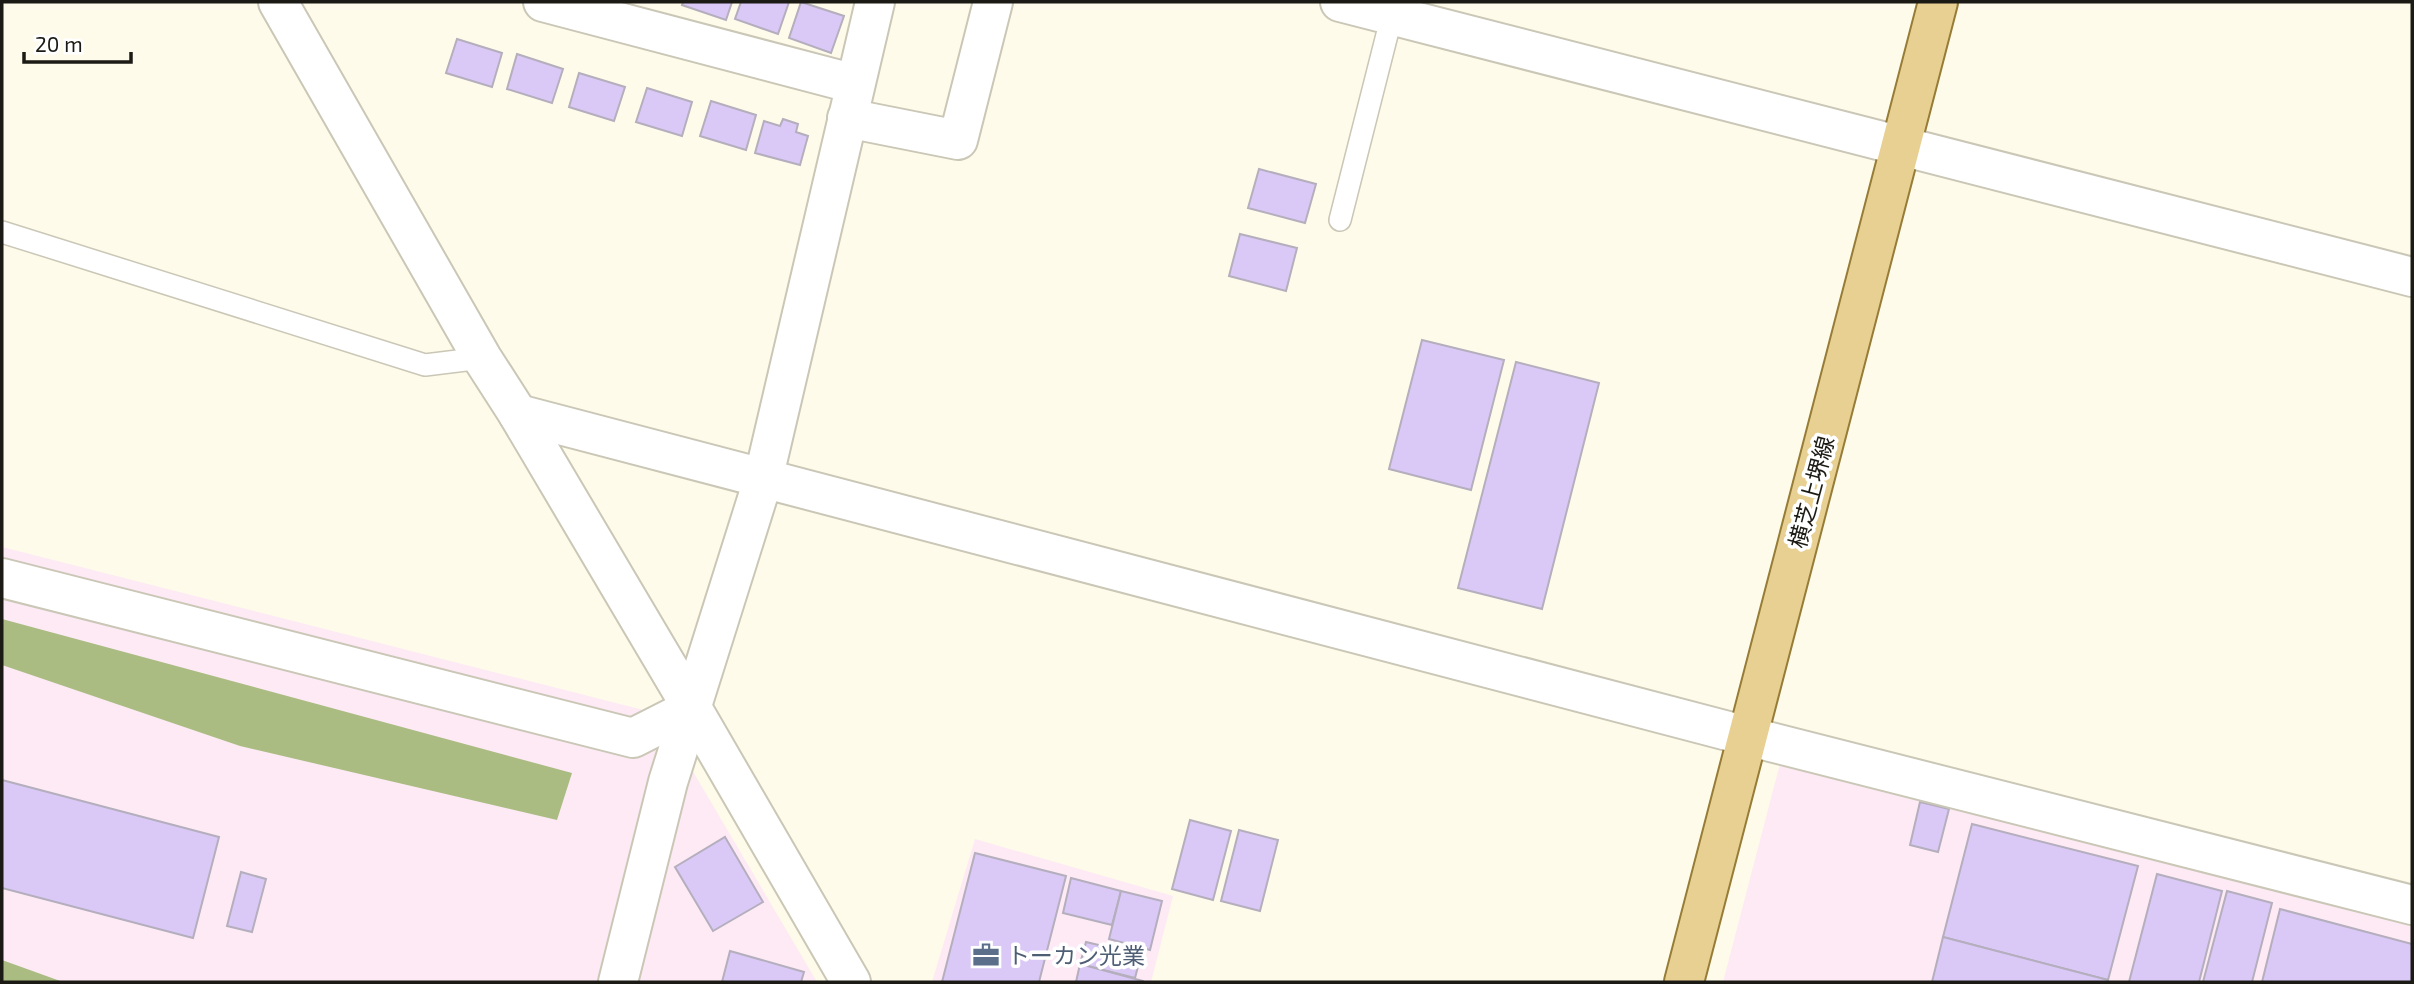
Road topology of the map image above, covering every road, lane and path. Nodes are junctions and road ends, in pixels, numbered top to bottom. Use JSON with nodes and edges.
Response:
{"nodes":[{"id":1,"x":278,"y":2,"type":"edge"},
{"id":2,"x":543,"y":2,"type":"edge"},
{"id":3,"x":875,"y":2,"type":"edge"},
{"id":4,"x":993,"y":2,"type":"edge"},
{"id":5,"x":1340,"y":2,"type":"edge"},
{"id":6,"x":1938,"y":2,"type":"edge"},
{"id":7,"x":1392,"y":15,"type":"junction"},
{"id":8,"x":851,"y":101,"type":"junction"},
{"id":9,"x":1900,"y":147,"type":"junction"},
{"id":10,"x":1340,"y":220,"type":"dead end"},
{"id":11,"x":2,"y":232,"type":"edge"},
{"id":12,"x":2412,"y":278,"type":"edge"},
{"id":13,"x":482,"y":358,"type":"junction"},
{"id":14,"x":518,"y":414,"type":"junction"},
{"id":15,"x":763,"y":480,"type":"junction"},
{"id":16,"x":2,"y":578,"type":"edge"},
{"id":17,"x":692,"y":708,"type":"junction"},
{"id":18,"x":1747,"y":736,"type":"junction"},
{"id":19,"x":2412,"y":905,"type":"edge"},
{"id":20,"x":618,"y":982,"type":"edge"},
{"id":21,"x":851,"y":982,"type":"edge"},
{"id":22,"x":1684,"y":982,"type":"edge"}],
"edges":[{"from":1,"to":13,"type":"street"},
{"from":2,"to":8,"type":"street"},
{"from":3,"to":8,"type":"street"},
{"from":4,"to":8,"type":"street"},
{"from":5,"to":7,"type":"street"},
{"from":6,"to":9,"type":"main road","name":"横芝上堺線"},
{"from":7,"to":9,"type":"street"},
{"from":7,"to":10,"type":"lane"},
{"from":8,"to":15,"type":"street"},
{"from":9,"to":12,"type":"street"},
{"from":9,"to":18,"type":"main road","name":"横芝上堺線"},
{"from":11,"to":13,"type":"lane"},
{"from":13,"to":14,"type":"street"},
{"from":14,"to":15,"type":"street"},
{"from":14,"to":17,"type":"street"},
{"from":15,"to":17,"type":"street"},
{"from":15,"to":18,"type":"street"},
{"from":16,"to":17,"type":"street"},
{"from":17,"to":20,"type":"street"},
{"from":17,"to":21,"type":"street"},
{"from":18,"to":19,"type":"street"},
{"from":18,"to":22,"type":"main road","name":"横芝上堺線"}]}
